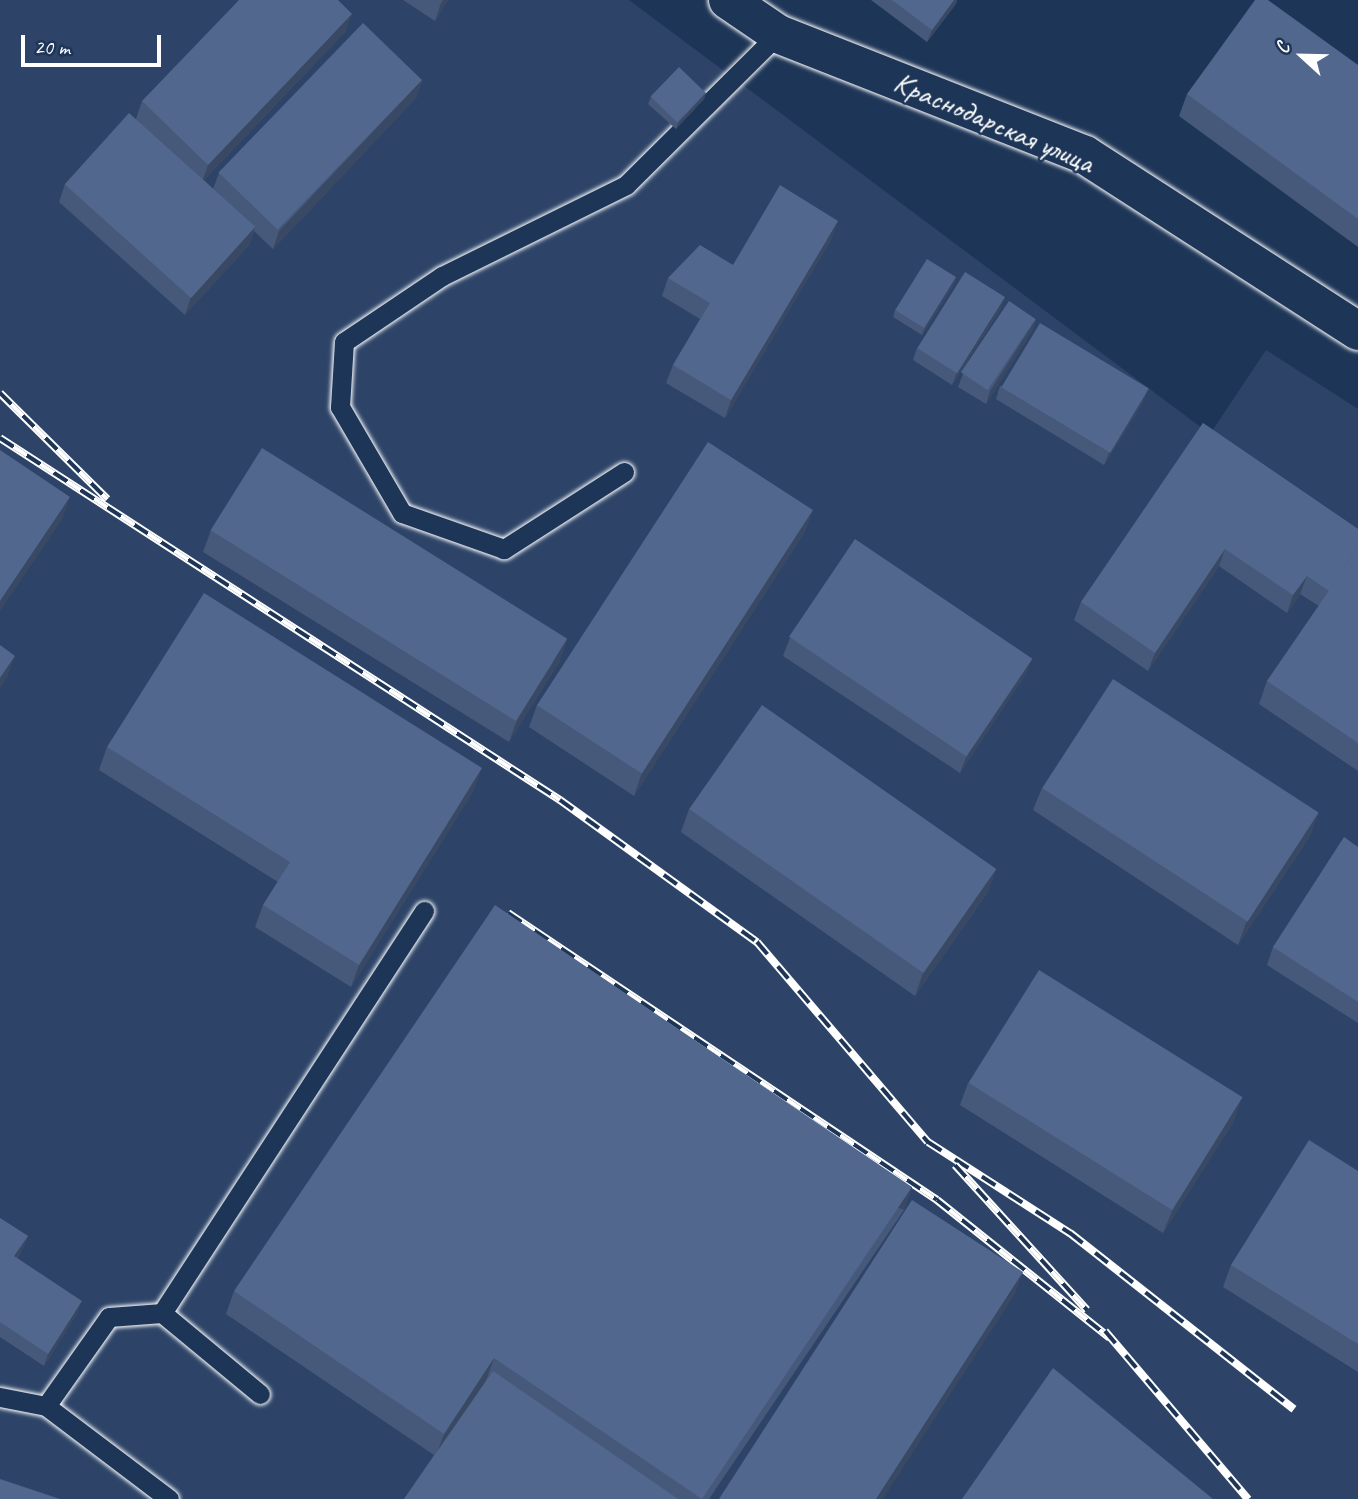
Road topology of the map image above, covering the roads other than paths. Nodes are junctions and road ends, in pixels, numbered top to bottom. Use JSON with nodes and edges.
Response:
{"nodes":[{"id":1,"x":727,"y":0,"type":"edge"},
{"id":2,"x":778,"y":34,"type":"junction"},
{"id":3,"x":1358,"y":331,"type":"edge"},
{"id":4,"x":624,"y":472,"type":"dead end"},
{"id":5,"x":424,"y":911,"type":"dead end"},
{"id":6,"x":162,"y":1313,"type":"junction"},
{"id":7,"x":260,"y":1394,"type":"dead end"},
{"id":8,"x":0,"y":1396,"type":"edge"},
{"id":9,"x":46,"y":1406,"type":"junction"},
{"id":10,"x":169,"y":1499,"type":"edge"}],
"edges":[{"from":1,"to":2,"type":"street","name":"Краснодарская улица"},
{"from":2,"to":3,"type":"street","name":"Краснодарская улица"},
{"from":2,"to":4,"type":"lane"},
{"from":5,"to":6,"type":"lane"},
{"from":6,"to":7,"type":"lane"},
{"from":6,"to":9,"type":"lane"},
{"from":8,"to":9,"type":"lane"},
{"from":9,"to":10,"type":"lane"}]}
